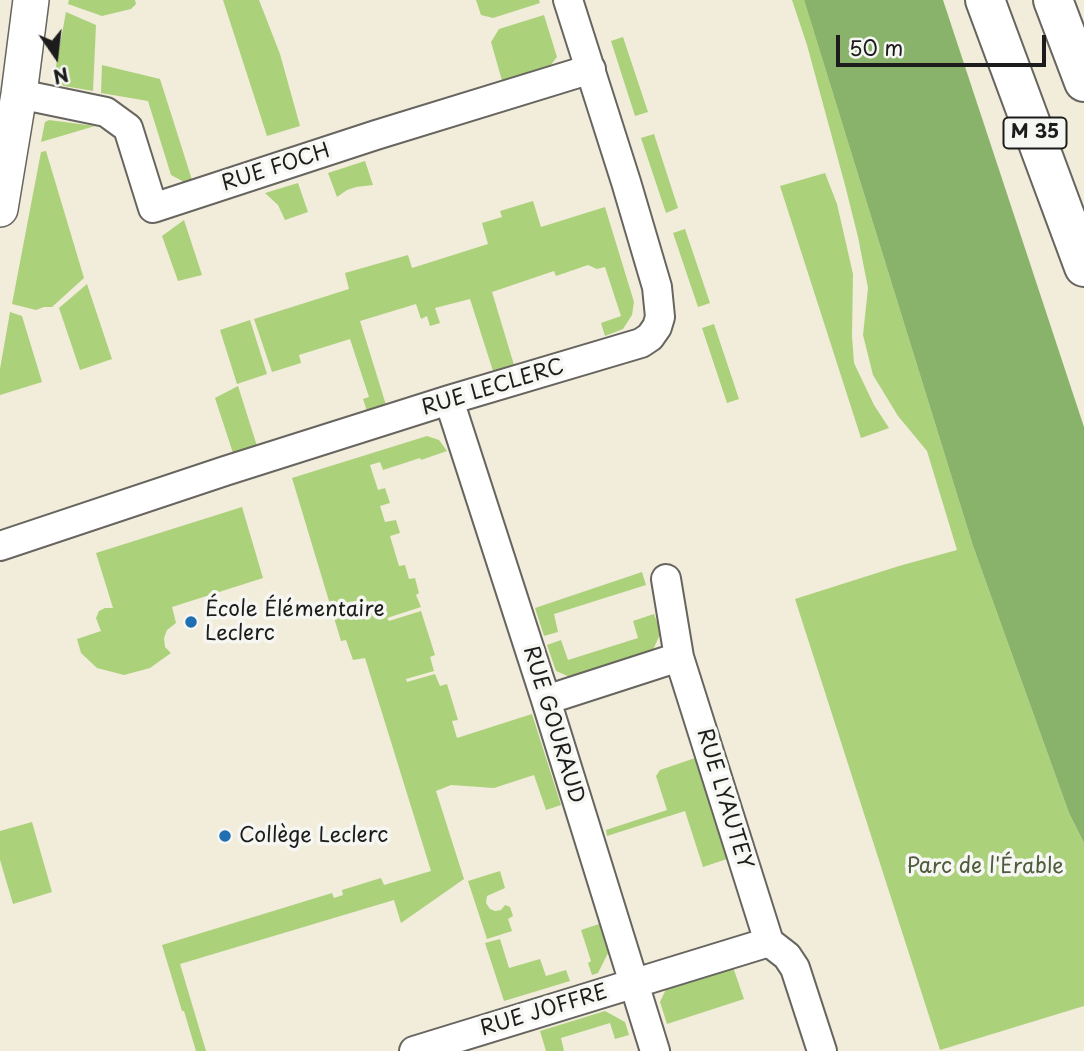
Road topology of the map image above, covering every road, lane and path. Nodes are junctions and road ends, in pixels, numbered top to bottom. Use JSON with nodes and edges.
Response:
{"nodes":[{"id":1,"x":31,"y":0,"type":"edge"},
{"id":2,"x":568,"y":0,"type":"edge"},
{"id":3,"x":985,"y":0,"type":"edge"},
{"id":4,"x":1053,"y":0,"type":"edge"},
{"id":5,"x":591,"y":69,"type":"junction"},
{"id":6,"x":1084,"y":82,"type":"edge"},
{"id":7,"x":19,"y":94,"type":"junction"},
{"id":8,"x":0,"y":209,"type":"edge"},
{"id":9,"x":1084,"y":267,"type":"edge"},
{"id":10,"x":449,"y":400,"type":"junction"},
{"id":11,"x":0,"y":546,"type":"edge"},
{"id":12,"x":666,"y":579,"type":"dead end"},
{"id":13,"x":679,"y":657,"type":"junction"},
{"id":14,"x":545,"y":699,"type":"junction"},
{"id":15,"x":769,"y":942,"type":"junction"},
{"id":16,"x":633,"y":983,"type":"junction"},
{"id":17,"x":414,"y":1051,"type":"edge"},
{"id":18,"x":655,"y":1051,"type":"edge"},
{"id":19,"x":822,"y":1051,"type":"edge"}],
"edges":[{"from":1,"to":7,"type":"street"},
{"from":2,"to":5,"type":"street","name":"RUE LECLERC"},
{"from":3,"to":9,"type":"highway","number":"M 35"},
{"from":4,"to":6,"type":"highway"},
{"from":5,"to":7,"type":"street","name":"RUE FOCH"},
{"from":5,"to":10,"type":"street","name":"RUE LECLERC"},
{"from":7,"to":8,"type":"street"},
{"from":10,"to":11,"type":"street","name":"RUE LECLERC"},
{"from":10,"to":14,"type":"street","name":"RUE GOURAUD"},
{"from":12,"to":13,"type":"street","name":"RUE LYAUTEY"},
{"from":13,"to":14,"type":"street"},
{"from":13,"to":15,"type":"street","name":"RUE LYAUTEY"},
{"from":14,"to":16,"type":"street","name":"RUE GOURAUD"},
{"from":15,"to":16,"type":"street"},
{"from":15,"to":19,"type":"street","name":"RUE LYAUTEY"},
{"from":16,"to":17,"type":"street","name":"RUE JOFFRE"},
{"from":16,"to":18,"type":"street","name":"RUE GOURAUD"}]}
